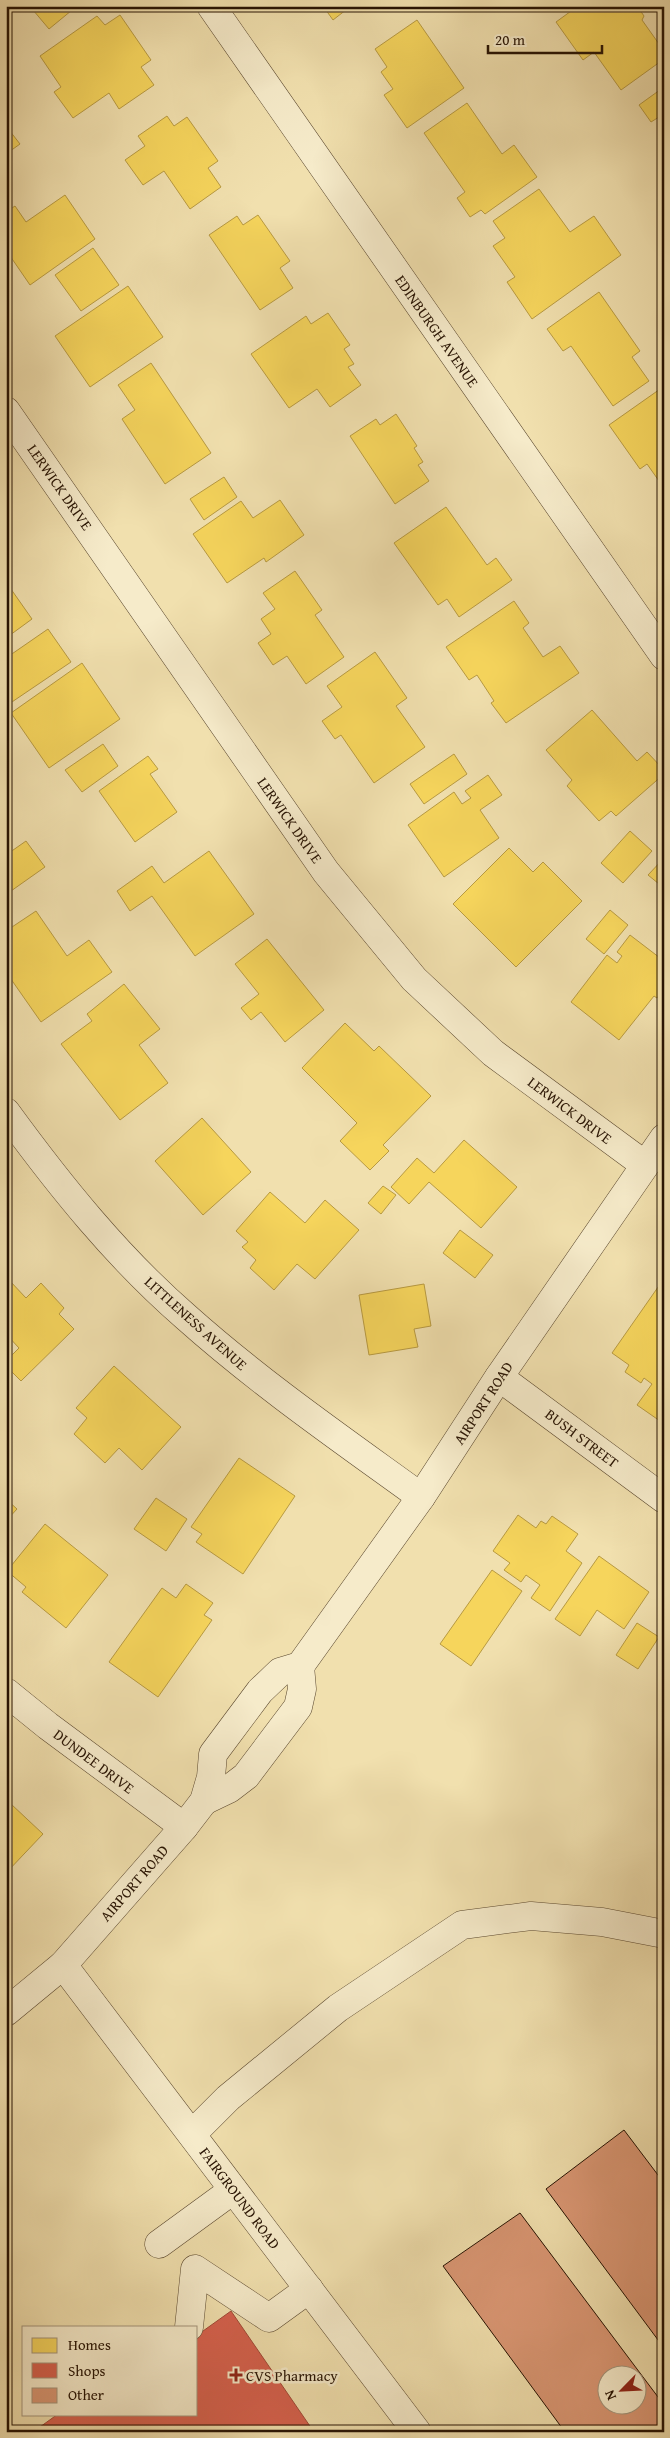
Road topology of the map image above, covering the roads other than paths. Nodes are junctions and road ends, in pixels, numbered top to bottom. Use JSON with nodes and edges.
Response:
{"nodes":[{"id":1,"x":211,"y":6,"type":"edge"},
{"id":2,"x":6,"y":411,"type":"edge"},
{"id":3,"x":664,"y":656,"type":"edge"},
{"id":4,"x":6,"y":1112,"type":"edge"},
{"id":5,"x":664,"y":1138,"type":"edge"},
{"id":6,"x":645,"y":1165,"type":"junction"},
{"id":7,"x":499,"y":1377,"type":"junction"},
{"id":8,"x":421,"y":1497,"type":"junction"},
{"id":9,"x":664,"y":1499,"type":"edge"},
{"id":10,"x":300,"y":1666,"type":"junction"},
{"id":11,"x":6,"y":1692,"type":"edge"},
{"id":12,"x":204,"y":1801,"type":"junction"},
{"id":13,"x":184,"y":1827,"type":"junction"},
{"id":14,"x":664,"y":1934,"type":"edge"},
{"id":15,"x":63,"y":1964,"type":"junction"},
{"id":16,"x":6,"y":2012,"type":"edge"},
{"id":17,"x":192,"y":2134,"type":"junction"},
{"id":18,"x":233,"y":2190,"type":"junction"},
{"id":19,"x":159,"y":2244,"type":"dead end"},
{"id":20,"x":309,"y":2289,"type":"junction"},
{"id":21,"x":189,"y":2326,"type":"edge"},
{"id":22,"x":417,"y":2432,"type":"edge"}],
"edges":[{"from":1,"to":3,"type":"street","name":"EDINBURGH AVENUE"},
{"from":2,"to":6,"type":"street","name":"LERWICK DRIVE"},
{"from":4,"to":8,"type":"street","name":"LITTLENESS AVENUE"},
{"from":5,"to":6,"type":"street","name":"AIRPORT ROAD"},
{"from":6,"to":7,"type":"street","name":"AIRPORT ROAD"},
{"from":7,"to":8,"type":"street","name":"AIRPORT ROAD"},
{"from":7,"to":9,"type":"street","name":"BUSH STREET"},
{"from":8,"to":10,"type":"street","name":"AIRPORT ROAD"},
{"from":10,"to":12,"type":"street","name":"AIRPORT ROAD"},
{"from":10,"to":12,"type":"street","name":"AIRPORT ROAD"},
{"from":11,"to":13,"type":"street","name":"DUNDEE DRIVE"},
{"from":12,"to":13,"type":"street","name":"AIRPORT ROAD"},
{"from":13,"to":15,"type":"street","name":"AIRPORT ROAD"},
{"from":14,"to":17,"type":"street"},
{"from":15,"to":16,"type":"street","name":"AIRPORT ROAD"},
{"from":15,"to":17,"type":"street","name":"FAIRGROUND ROAD"},
{"from":17,"to":18,"type":"street","name":"FAIRGROUND ROAD"},
{"from":18,"to":19,"type":"street"},
{"from":18,"to":20,"type":"street","name":"FAIRGROUND ROAD"},
{"from":20,"to":21,"type":"street"},
{"from":20,"to":22,"type":"street","name":"FAIRGROUND ROAD"}]}
